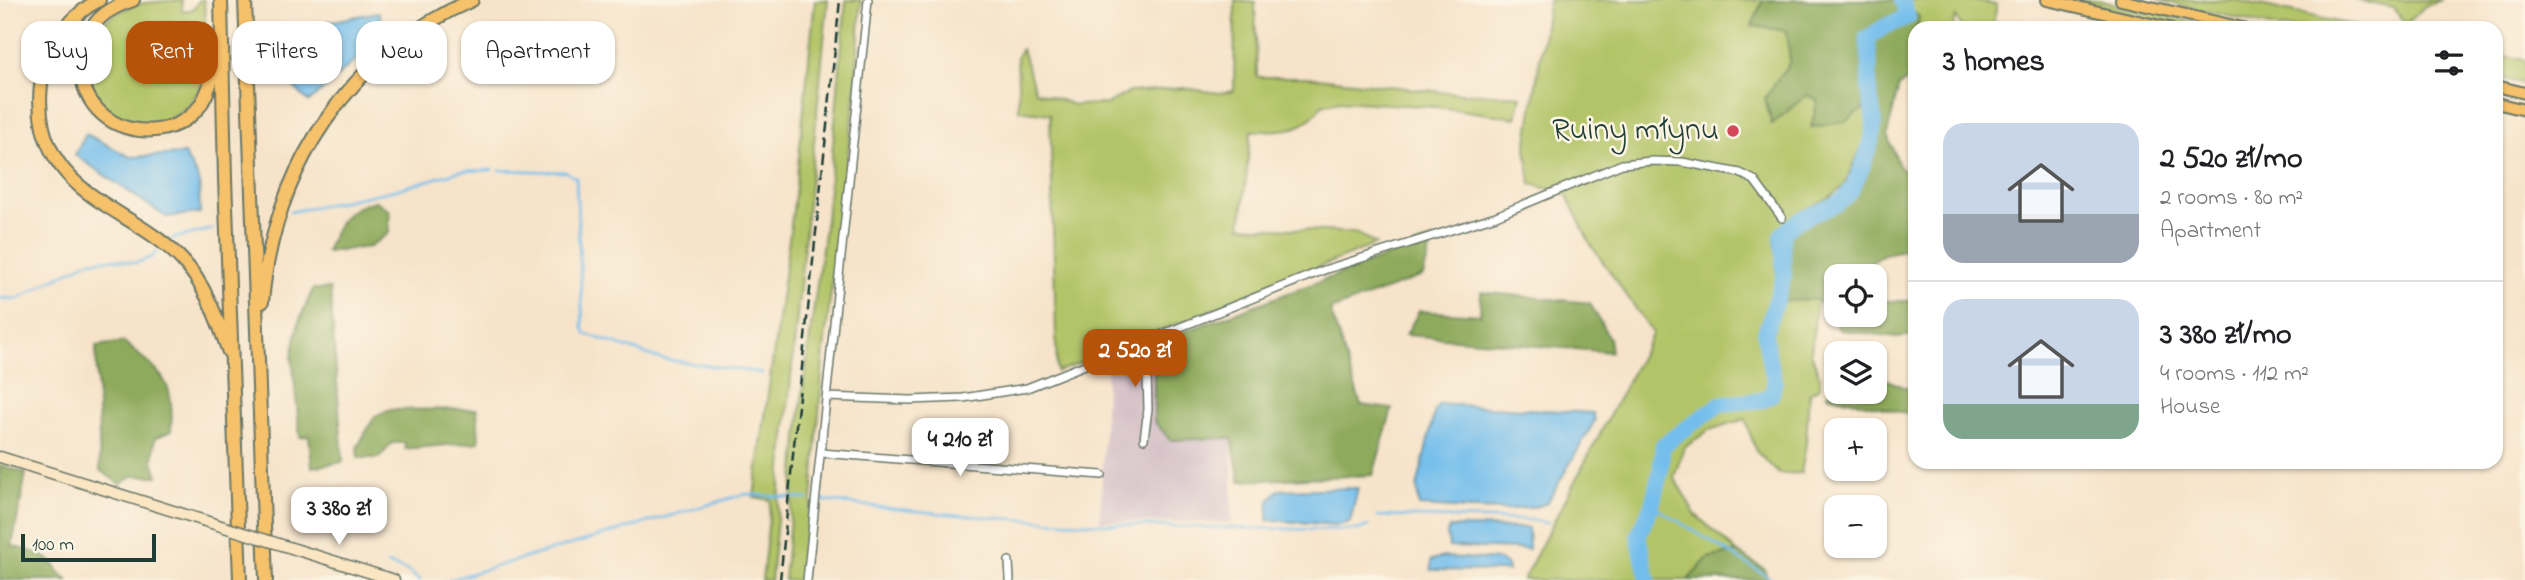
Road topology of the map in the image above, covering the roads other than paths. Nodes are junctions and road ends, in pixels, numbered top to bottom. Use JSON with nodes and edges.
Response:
{"nodes":[{"id":1,"x":99,"y":0,"type":"edge"},
{"id":2,"x":133,"y":0,"type":"edge"},
{"id":3,"x":220,"y":0,"type":"edge"},
{"id":4,"x":245,"y":0,"type":"edge"},
{"id":5,"x":472,"y":0,"type":"edge"},
{"id":6,"x":868,"y":0,"type":"edge"},
{"id":7,"x":2048,"y":0,"type":"edge"},
{"id":8,"x":2121,"y":0,"type":"edge"},
{"id":9,"x":2139,"y":21,"type":"edge"},
{"id":10,"x":2212,"y":21,"type":"edge"},
{"id":11,"x":222,"y":32,"type":"junction"},
{"id":12,"x":2503,"y":88,"type":"edge"},
{"id":13,"x":2525,"y":93,"type":"edge"},
{"id":14,"x":2503,"y":105,"type":"edge"},
{"id":15,"x":2525,"y":110,"type":"edge"},
{"id":16,"x":1782,"y":218,"type":"dead end"},
{"id":17,"x":1146,"y":339,"type":"junction"},
{"id":18,"x":232,"y":362,"type":"junction"},
{"id":19,"x":258,"y":362,"type":"junction"},
{"id":20,"x":826,"y":397,"type":"junction"},
{"id":21,"x":1144,"y":439,"type":"dead end"},
{"id":22,"x":821,"y":453,"type":"junction"},
{"id":23,"x":0,"y":457,"type":"edge"},
{"id":24,"x":1102,"y":475,"type":"dead end"},
{"id":25,"x":1009,"y":561,"type":"dead end"},
{"id":26,"x":240,"y":580,"type":"edge"},
{"id":27,"x":266,"y":580,"type":"edge"},
{"id":28,"x":394,"y":580,"type":"edge"},
{"id":29,"x":807,"y":580,"type":"edge"},
{"id":30,"x":1010,"y":580,"type":"edge"}],
"edges":[{"from":1,"to":18,"type":"highway"},
{"from":2,"to":11,"type":"highway"},
{"from":3,"to":11,"type":"highway"},
{"from":4,"to":19,"type":"highway"},
{"from":5,"to":19,"type":"highway"},
{"from":6,"to":20,"type":"street"},
{"from":7,"to":9,"type":"main road"},
{"from":8,"to":10,"type":"main road"},
{"from":11,"to":18,"type":"highway"},
{"from":12,"to":13,"type":"main road"},
{"from":14,"to":15,"type":"main road"},
{"from":16,"to":17,"type":"street"},
{"from":17,"to":20,"type":"street"},
{"from":17,"to":21,"type":"street"},
{"from":18,"to":26,"type":"highway"},
{"from":19,"to":27,"type":"highway"},
{"from":20,"to":22,"type":"street"},
{"from":22,"to":24,"type":"street"},
{"from":22,"to":29,"type":"street"},
{"from":23,"to":28,"type":"street","bridge":true},
{"from":25,"to":30,"type":"street"}]}
